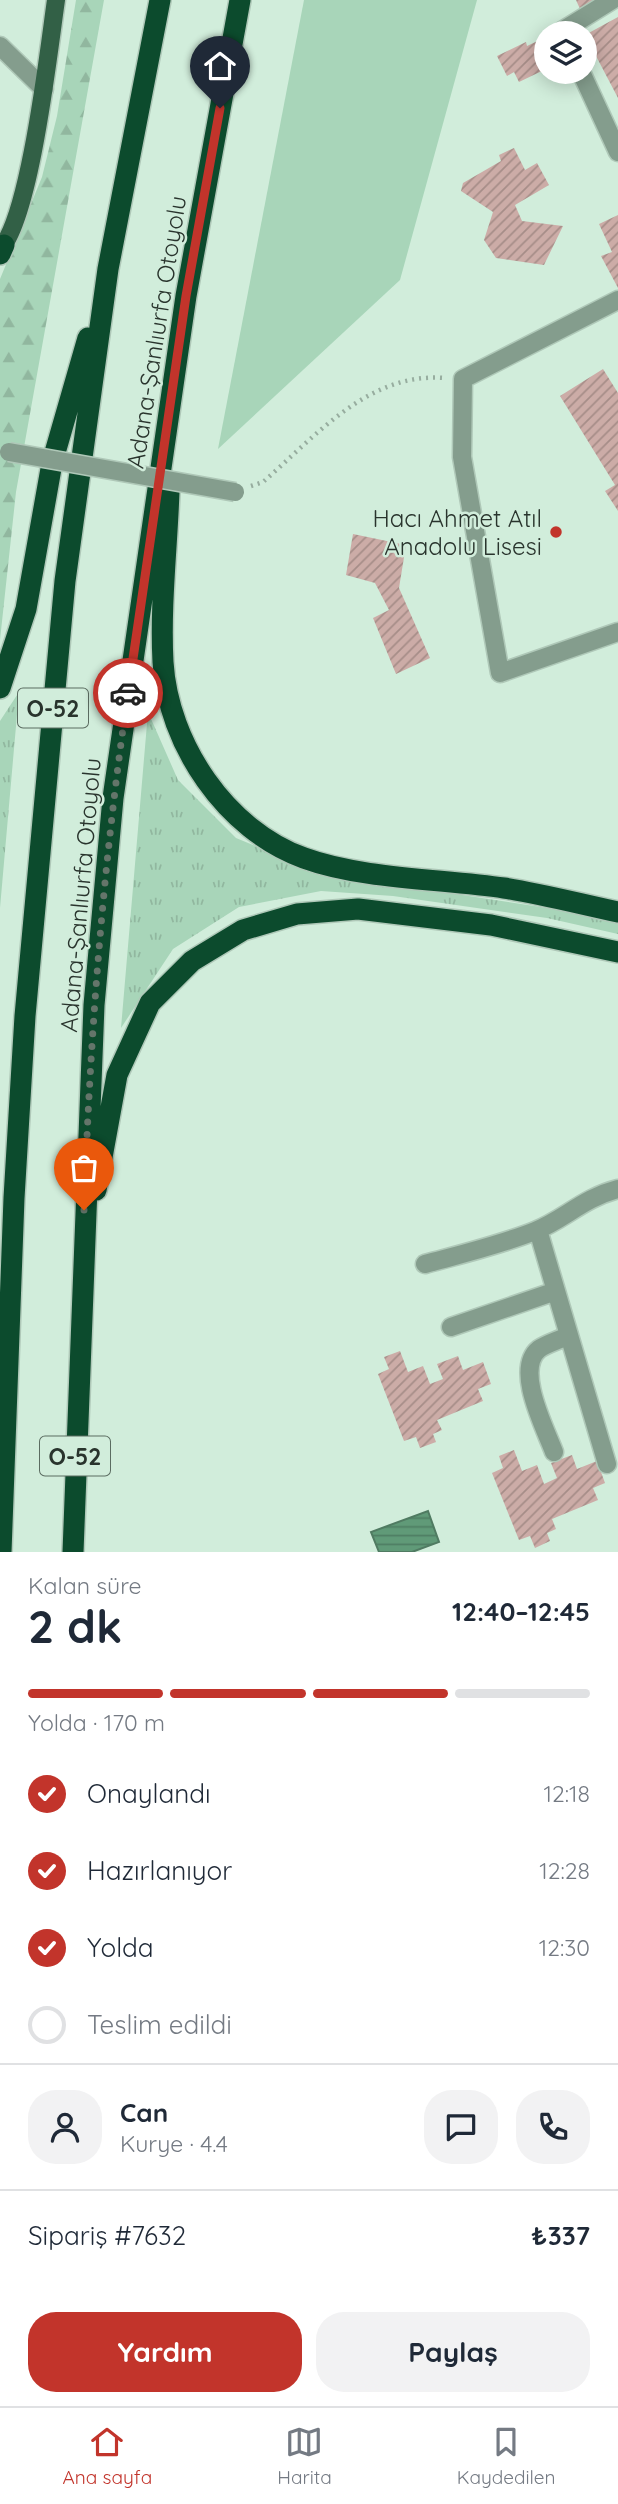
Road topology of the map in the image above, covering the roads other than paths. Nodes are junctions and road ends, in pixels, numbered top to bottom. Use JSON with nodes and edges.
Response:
{"nodes":[{"id":1,"x":56,"y":0,"type":"edge"},
{"id":2,"x":160,"y":0,"type":"edge"},
{"id":3,"x":240,"y":0,"type":"edge"},
{"id":4,"x":612,"y":0,"type":"edge"},
{"id":5,"x":578,"y":21,"type":"edge"},
{"id":6,"x":0,"y":46,"type":"edge"},
{"id":7,"x":587,"y":84,"type":"edge"},
{"id":8,"x":44,"y":89,"type":"junction"},
{"id":9,"x":618,"y":152,"type":"edge"},
{"id":10,"x":1,"y":249,"type":"edge"},
{"id":11,"x":108,"y":269,"type":"junction"},
{"id":12,"x":186,"y":296,"type":"junction"},
{"id":13,"x":618,"y":300,"type":"edge"},
{"id":14,"x":9,"y":452,"type":"dead end"},
{"id":15,"x":235,"y":492,"type":"road end"},
{"id":16,"x":618,"y":632,"type":"edge"},
{"id":17,"x":0,"y":688,"type":"edge"},
{"id":18,"x":618,"y":912,"type":"edge"},
{"id":19,"x":618,"y":952,"type":"edge"},
{"id":20,"x":618,"y":1189,"type":"edge"},
{"id":21,"x":538,"y":1230,"type":"junction"},
{"id":22,"x":425,"y":1264,"type":"dead end"},
{"id":23,"x":556,"y":1291,"type":"junction"},
{"id":24,"x":451,"y":1327,"type":"dead end"},
{"id":25,"x":0,"y":1328,"type":"edge"},
{"id":26,"x":569,"y":1335,"type":"junction"},
{"id":27,"x":78,"y":1360,"type":"junction"},
{"id":28,"x":6,"y":1422,"type":"junction"},
{"id":29,"x":554,"y":1452,"type":"dead end"},
{"id":30,"x":607,"y":1464,"type":"dead end"},
{"id":31,"x":1,"y":1552,"type":"edge"},
{"id":32,"x":72,"y":1552,"type":"edge"}],
"edges":[{"from":1,"to":8,"type":"main road"},
{"from":2,"to":11,"type":"highway","name":"Adana-Şanlıurfa Otoyolu","number":"O-52"},
{"from":3,"to":12,"type":"highway","name":"Adana-Şanlıurfa Otoyolu","number":"O-52"},
{"from":4,"to":5,"type":"street"},
{"from":6,"to":8,"type":"street"},
{"from":7,"to":9,"type":"street"},
{"from":8,"to":10,"type":"main road"},
{"from":11,"to":17,"type":"highway"},
{"from":11,"to":28,"type":"highway","name":"Adana-Şanlıurfa Otoyolu","number":"O-52"},
{"from":12,"to":18,"type":"highway"},
{"from":12,"to":27,"type":"highway","name":"Adana-Şanlıurfa Otoyolu","number":"O-52"},
{"from":13,"to":16,"type":"street"},
{"from":14,"to":15,"type":"street","bridge":true},
{"from":19,"to":27,"type":"highway"},
{"from":20,"to":21,"type":"street"},
{"from":21,"to":22,"type":"street"},
{"from":21,"to":23,"type":"street"},
{"from":23,"to":24,"type":"street"},
{"from":23,"to":26,"type":"street"},
{"from":25,"to":28,"type":"highway"},
{"from":26,"to":29,"type":"street"},
{"from":26,"to":30,"type":"street"},
{"from":27,"to":32,"type":"highway","name":"Adana-Şanlıurfa Otoyolu","number":"O-52"},
{"from":28,"to":31,"type":"highway","name":"Adana-Şanlıurfa Otoyolu","number":"O-52"}]}
